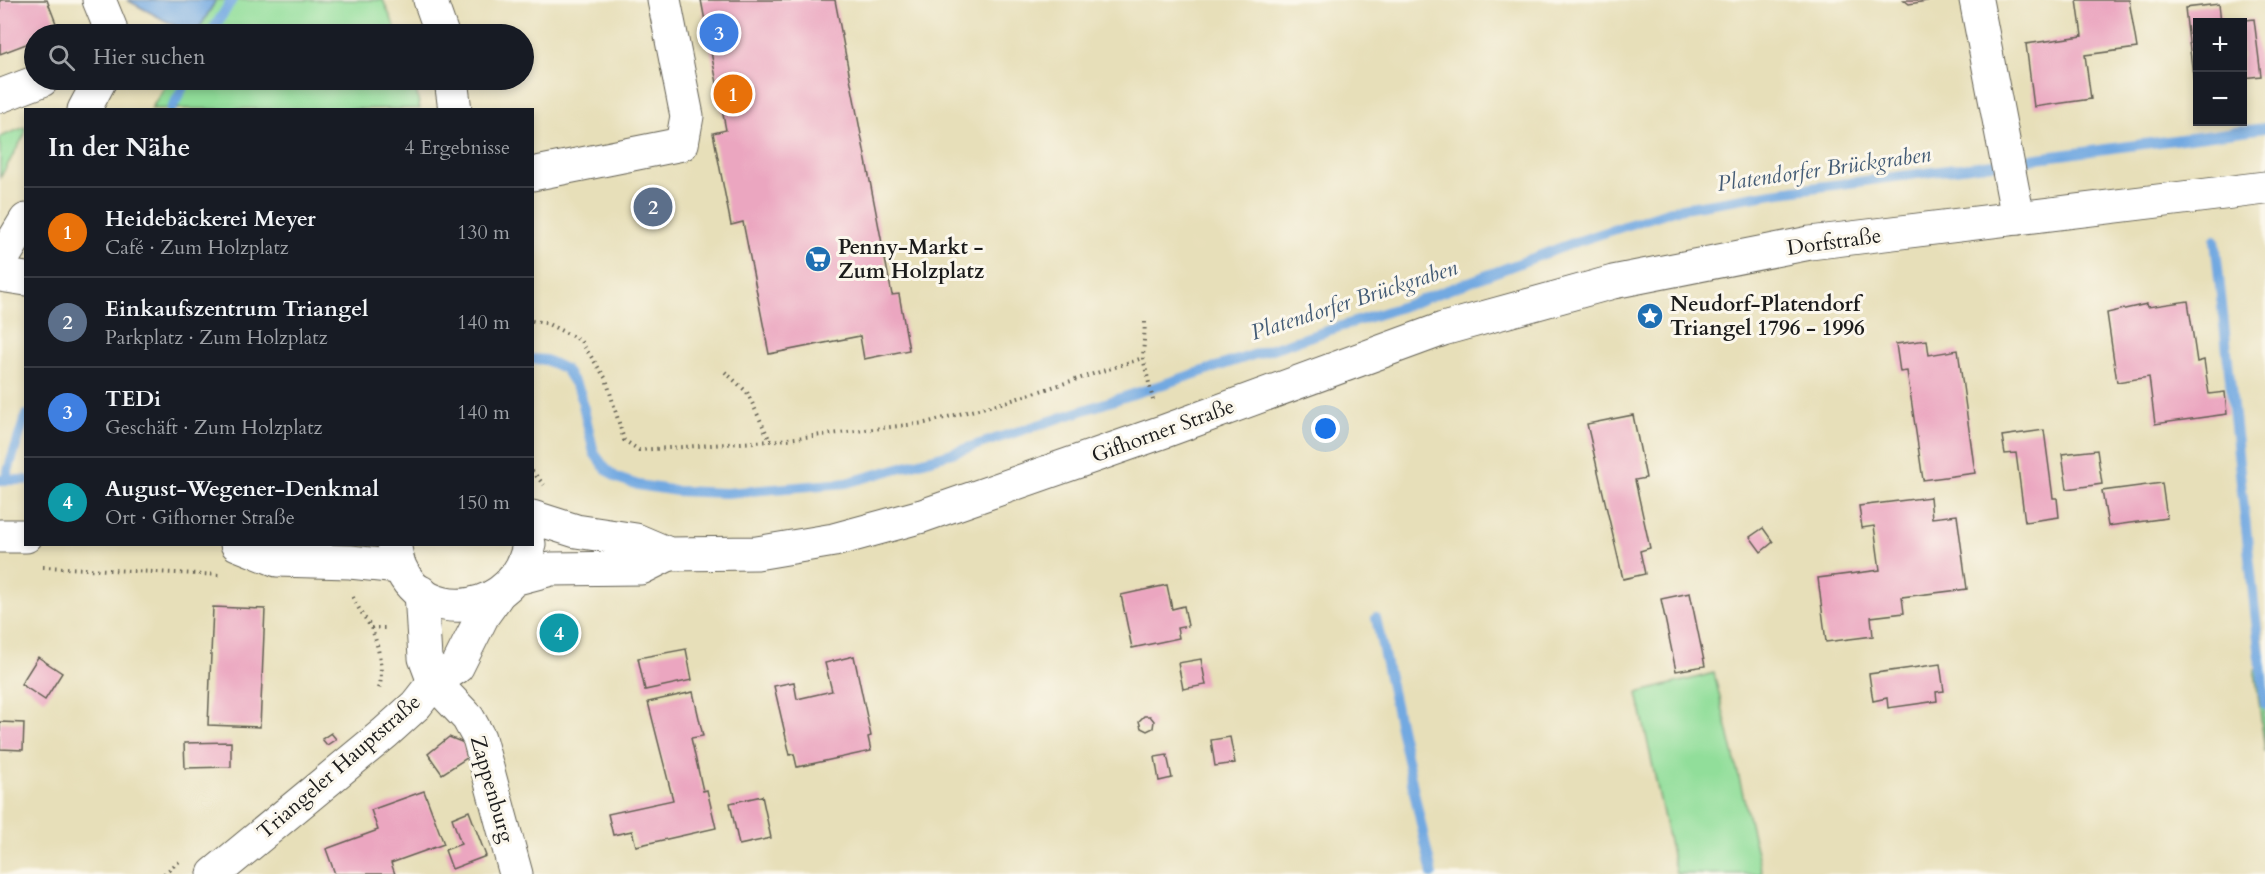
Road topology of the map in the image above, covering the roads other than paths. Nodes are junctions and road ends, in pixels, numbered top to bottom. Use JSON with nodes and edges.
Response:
{"nodes":[{"id":1,"x":99,"y":0,"type":"edge"},
{"id":2,"x":430,"y":0,"type":"edge"},
{"id":3,"x":664,"y":0,"type":"edge"},
{"id":4,"x":1976,"y":0,"type":"edge"},
{"id":5,"x":109,"y":24,"type":"edge"},
{"id":6,"x":438,"y":24,"type":"edge"},
{"id":7,"x":24,"y":87,"type":"edge"},
{"id":8,"x":95,"y":90,"type":"edge"},
{"id":9,"x":452,"y":90,"type":"edge"},
{"id":10,"x":0,"y":96,"type":"edge"},
{"id":11,"x":85,"y":108,"type":"edge"},
{"id":12,"x":455,"y":108,"type":"edge"},
{"id":13,"x":534,"y":174,"type":"edge"},
{"id":14,"x":2265,"y":188,"type":"edge"},
{"id":15,"x":2016,"y":209,"type":"junction"},
{"id":16,"x":24,"y":223,"type":"edge"},
{"id":17,"x":0,"y":262,"type":"edge"},
{"id":18,"x":0,"y":274,"type":"edge"},
{"id":19,"x":1651,"y":274,"type":"joint"},
{"id":20,"x":24,"y":279,"type":"edge"},
{"id":21,"x":534,"y":518,"type":"edge"},
{"id":22,"x":0,"y":536,"type":"edge"},
{"id":23,"x":242,"y":546,"type":"edge"},
{"id":24,"x":529,"y":546,"type":"edge"},
{"id":25,"x":30,"y":551,"type":"edge"},
{"id":26,"x":669,"y":554,"type":"junction"},
{"id":27,"x":397,"y":556,"type":"edge"},
{"id":28,"x":507,"y":587,"type":"junction"},
{"id":29,"x":421,"y":592,"type":"junction"},
{"id":30,"x":434,"y":682,"type":"junction"},
{"id":31,"x":214,"y":874,"type":"edge"},
{"id":32,"x":516,"y":874,"type":"edge"}],
"edges":[{"from":1,"to":5,"type":"street"},
{"from":2,"to":6,"type":"street"},
{"from":3,"to":13,"type":"street"},
{"from":4,"to":15,"type":"street"},
{"from":7,"to":10,"type":"street"},
{"from":8,"to":11,"type":"street"},
{"from":9,"to":12,"type":"street"},
{"from":14,"to":15,"type":"street","name":"Dorfstraße"},
{"from":15,"to":19,"type":"street","name":"Dorfstraße"},
{"from":16,"to":17,"type":"street"},
{"from":18,"to":20,"type":"street"},
{"from":19,"to":26,"type":"street","name":"Gifhorner Straße"},
{"from":21,"to":26,"type":"street","name":"Gifhorner Straße"},
{"from":22,"to":25,"type":"street"},
{"from":23,"to":27,"type":"street","name":"Gifhorner Straße"},
{"from":24,"to":28,"type":"street"},
{"from":26,"to":28,"type":"street","name":"Gifhorner Straße"},
{"from":27,"to":29,"type":"street","name":"Gifhorner Straße"},
{"from":28,"to":29,"type":"street","name":"Gifhorner Straße"},
{"from":28,"to":30,"type":"street","name":"Triangeler Hauptstraße"},
{"from":29,"to":30,"type":"street","name":"Triangeler Hauptstraße"},
{"from":30,"to":31,"type":"street","name":"Triangeler Hauptstraße"},
{"from":30,"to":32,"type":"street","name":"Zappenburg"}]}
